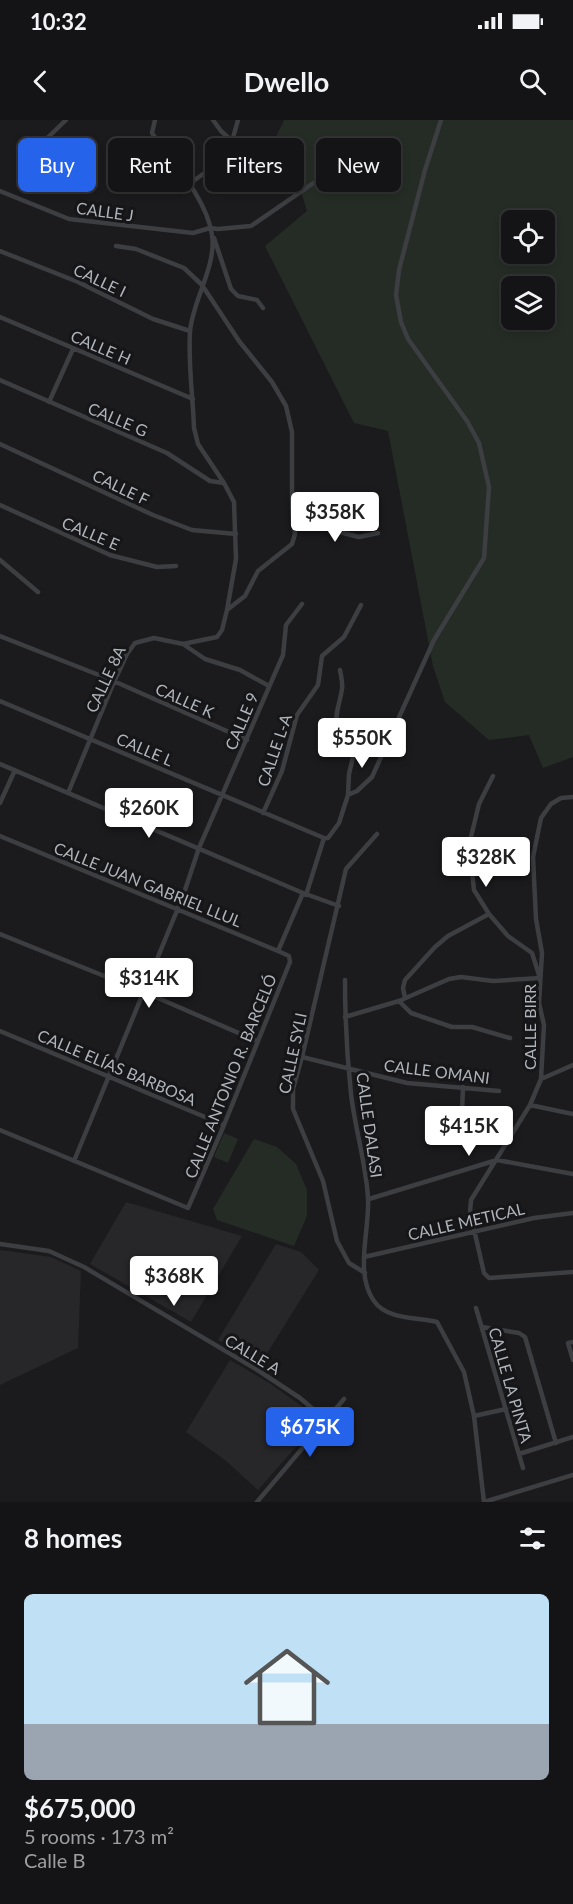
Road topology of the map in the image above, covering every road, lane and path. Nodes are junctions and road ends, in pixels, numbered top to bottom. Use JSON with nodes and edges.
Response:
{"nodes":[{"id":1,"x":66,"y":120,"type":"edge"},
{"id":2,"x":155,"y":120,"type":"edge"},
{"id":3,"x":213,"y":120,"type":"edge"},
{"id":4,"x":238,"y":120,"type":"edge"},
{"id":5,"x":441,"y":120,"type":"edge"},
{"id":6,"x":47,"y":138,"type":"edge"},
{"id":7,"x":156,"y":138,"type":"edge"},
{"id":8,"x":229,"y":138,"type":"edge"},
{"id":9,"x":232,"y":138,"type":"edge"},
{"id":10,"x":316,"y":181,"type":"edge"},
{"id":11,"x":0,"y":191,"type":"edge"},
{"id":12,"x":193,"y":191,"type":"edge"},
{"id":13,"x":210,"y":228,"type":"junction"},
{"id":14,"x":213,"y":236,"type":"junction"},
{"id":15,"x":116,"y":246,"type":"dead end"},
{"id":16,"x":0,"y":251,"type":"edge"},
{"id":17,"x":202,"y":285,"type":"junction"},
{"id":18,"x":262,"y":308,"type":"dead end"},
{"id":19,"x":0,"y":317,"type":"edge"},
{"id":20,"x":190,"y":331,"type":"junction"},
{"id":21,"x":73,"y":349,"type":"junction"},
{"id":22,"x":0,"y":380,"type":"edge"},
{"id":23,"x":193,"y":399,"type":"junction"},
{"id":24,"x":49,"y":402,"type":"junction"},
{"id":25,"x":0,"y":444,"type":"edge"},
{"id":26,"x":224,"y":483,"type":"junction"},
{"id":27,"x":0,"y":505,"type":"edge"},
{"id":28,"x":295,"y":519,"type":"junction"},
{"id":29,"x":378,"y":533,"type":"dead end"},
{"id":30,"x":236,"y":534,"type":"junction"},
{"id":31,"x":0,"y":560,"type":"edge"},
{"id":32,"x":176,"y":566,"type":"dead end"},
{"id":33,"x":38,"y":592,"type":"dead end"},
{"id":34,"x":302,"y":604,"type":"dead end"},
{"id":35,"x":361,"y":605,"type":"dead end"},
{"id":36,"x":227,"y":610,"type":"junction"},
{"id":37,"x":0,"y":636,"type":"edge"},
{"id":38,"x":183,"y":644,"type":"junction"},
{"id":39,"x":340,"y":670,"type":"dead end"},
{"id":40,"x":114,"y":682,"type":"junction"},
{"id":41,"x":269,"y":686,"type":"junction"},
{"id":42,"x":0,"y":701,"type":"edge"},
{"id":43,"x":91,"y":739,"type":"junction"},
{"id":44,"x":247,"y":740,"type":"junction"},
{"id":45,"x":0,"y":764,"type":"edge"},
{"id":46,"x":15,"y":770,"type":"junction"},
{"id":47,"x":493,"y":776,"type":"dead end"},
{"id":48,"x":68,"y":793,"type":"junction"},
{"id":49,"x":221,"y":795,"type":"junction"},
{"id":50,"x":348,"y":795,"type":"junction"},
{"id":51,"x":573,"y":797,"type":"edge"},
{"id":52,"x":0,"y":803,"type":"edge"},
{"id":53,"x":263,"y":813,"type":"junction"},
{"id":54,"x":377,"y":834,"type":"dead end"},
{"id":55,"x":0,"y":837,"type":"edge"},
{"id":56,"x":324,"y":838,"type":"junction"},
{"id":57,"x":199,"y":848,"type":"junction"},
{"id":58,"x":304,"y":894,"type":"junction"},
{"id":59,"x":339,"y":906,"type":"junction"},
{"id":60,"x":176,"y":909,"type":"junction"},
{"id":61,"x":489,"y":914,"type":"junction"},
{"id":62,"x":0,"y":934,"type":"edge"},
{"id":63,"x":278,"y":951,"type":"junction"},
{"id":64,"x":286,"y":955,"type":"joint"},
{"id":65,"x":540,"y":978,"type":"junction"},
{"id":66,"x":345,"y":980,"type":"dead end"},
{"id":67,"x":144,"y":992,"type":"junction"},
{"id":68,"x":405,"y":998,"type":"junction"},
{"id":69,"x":399,"y":1000,"type":"junction"},
{"id":70,"x":345,"y":1017,"type":"junction"},
{"id":71,"x":0,"y":1031,"type":"edge"},
{"id":72,"x":510,"y":1038,"type":"dead end"},
{"id":73,"x":257,"y":1041,"type":"junction"},
{"id":74,"x":302,"y":1057,"type":"junction"},
{"id":75,"x":573,"y":1065,"type":"edge"},
{"id":76,"x":350,"y":1070,"type":"junction"},
{"id":77,"x":108,"y":1078,"type":"junction"},
{"id":78,"x":541,"y":1079,"type":"junction"},
{"id":79,"x":463,"y":1087,"type":"junction"},
{"id":80,"x":499,"y":1091,"type":"dead end"},
{"id":81,"x":530,"y":1106,"type":"junction"},
{"id":82,"x":573,"y":1114,"type":"edge"},
{"id":83,"x":224,"y":1125,"type":"junction"},
{"id":84,"x":0,"y":1130,"type":"edge"},
{"id":85,"x":461,"y":1138,"type":"dead end"},
{"id":86,"x":497,"y":1160,"type":"junction"},
{"id":87,"x":74,"y":1161,"type":"junction"},
{"id":88,"x":573,"y":1174,"type":"edge"},
{"id":89,"x":369,"y":1199,"type":"junction"},
{"id":90,"x":573,"y":1213,"type":"edge"},
{"id":91,"x":474,"y":1231,"type":"junction"},
{"id":92,"x":0,"y":1244,"type":"edge"},
{"id":93,"x":364,"y":1257,"type":"junction"},
{"id":94,"x":573,"y":1272,"type":"edge"},
{"id":95,"x":364,"y":1273,"type":"junction"},
{"id":96,"x":476,"y":1308,"type":"dead end"},
{"id":97,"x":482,"y":1327,"type":"junction"},
{"id":98,"x":573,"y":1342,"type":"edge"},
{"id":99,"x":573,"y":1360,"type":"edge"},
{"id":100,"x":344,"y":1399,"type":"dead end"},
{"id":101,"x":506,"y":1410,"type":"junction"},
{"id":102,"x":474,"y":1416,"type":"junction"},
{"id":103,"x":327,"y":1421,"type":"junction"},
{"id":104,"x":573,"y":1437,"type":"edge"},
{"id":105,"x":556,"y":1443,"type":"junction"},
{"id":106,"x":519,"y":1454,"type":"junction"},
{"id":107,"x":523,"y":1468,"type":"dead end"},
{"id":108,"x":573,"y":1475,"type":"edge"},
{"id":109,"x":257,"y":1502,"type":"edge"},
{"id":110,"x":484,"y":1502,"type":"edge"}],
"edges":[{"from":1,"to":6,"type":"street"},
{"from":2,"to":7,"type":"street"},
{"from":3,"to":8,"type":"street"},
{"from":4,"to":9,"type":"street"},
{"from":5,"to":50,"type":"street"},
{"from":10,"to":13,"type":"street","name":"CALLE J"},
{"from":11,"to":13,"type":"street","name":"CALLE J"},
{"from":12,"to":13,"type":"street"},
{"from":13,"to":14,"type":"street"},
{"from":14,"to":17,"type":"street"},
{"from":14,"to":18,"type":"street"},
{"from":15,"to":17,"type":"street"},
{"from":16,"to":20,"type":"street","name":"CALLE I"},
{"from":17,"to":20,"type":"street"},
{"from":17,"to":28,"type":"street"},
{"from":19,"to":21,"type":"street","name":"CALLE H"},
{"from":20,"to":23,"type":"street"},
{"from":21,"to":23,"type":"street","name":"CALLE H"},
{"from":21,"to":24,"type":"street"},
{"from":22,"to":24,"type":"street","name":"CALLE G"},
{"from":23,"to":26,"type":"street"},
{"from":24,"to":26,"type":"street","name":"CALLE G"},
{"from":25,"to":30,"type":"street","name":"CALLE F"},
{"from":26,"to":30,"type":"street"},
{"from":27,"to":32,"type":"street","name":"CALLE E"},
{"from":28,"to":29,"type":"street"},
{"from":28,"to":36,"type":"street"},
{"from":30,"to":36,"type":"street"},
{"from":31,"to":33,"type":"street"},
{"from":34,"to":41,"type":"street","name":"CALLE 9"},
{"from":35,"to":53,"type":"street","name":"CALLE L-A"},
{"from":36,"to":38,"type":"street"},
{"from":37,"to":40,"type":"street","name":"CALLE K"},
{"from":38,"to":40,"type":"street","name":"CALLE 8A"},
{"from":38,"to":41,"type":"street","name":"CALLE 8A"},
{"from":39,"to":50,"type":"street"},
{"from":40,"to":43,"type":"street","name":"CALLE 8A"},
{"from":40,"to":44,"type":"street","name":"CALLE K"},
{"from":41,"to":44,"type":"street","name":"CALLE 9"},
{"from":42,"to":43,"type":"street","name":"CALLE L"},
{"from":43,"to":48,"type":"street","name":"CALLE 8A"},
{"from":43,"to":49,"type":"street","name":"CALLE L"},
{"from":44,"to":49,"type":"street","name":"CALLE 9"},
{"from":45,"to":46,"type":"street"},
{"from":46,"to":48,"type":"street"},
{"from":46,"to":52,"type":"street"},
{"from":47,"to":61,"type":"street"},
{"from":48,"to":57,"type":"street"},
{"from":49,"to":53,"type":"street","name":"CALLE L"},
{"from":49,"to":57,"type":"street","name":"CALLE 9"},
{"from":50,"to":56,"type":"street"},
{"from":51,"to":65,"type":"street","name":"CALLE BIRR"},
{"from":53,"to":56,"type":"street","name":"CALLE L"},
{"from":54,"to":59,"type":"street","name":"CALLE SYLI"},
{"from":55,"to":60,"type":"street","name":"CALLE JUAN GABRIEL LLUL"},
{"from":56,"to":58,"type":"street"},
{"from":57,"to":58,"type":"street"},
{"from":57,"to":60,"type":"street","name":"CALLE 9"},
{"from":58,"to":59,"type":"street"},
{"from":58,"to":63,"type":"street"},
{"from":59,"to":74,"type":"street","name":"CALLE SYLI"},
{"from":60,"to":63,"type":"street","name":"CALLE JUAN GABRIEL LLUL"},
{"from":60,"to":67,"type":"street","name":"CALLE 9"},
{"from":61,"to":65,"type":"street"},
{"from":61,"to":68,"type":"street"},
{"from":62,"to":67,"type":"street"},
{"from":63,"to":64,"type":"street","name":"CALLE JUAN GABRIEL LLUL"},
{"from":64,"to":73,"type":"street","name":"CALLE ANTONIO R. BARCELÓ"},
{"from":65,"to":68,"type":"street"},
{"from":65,"to":78,"type":"street","name":"CALLE BIRR"},
{"from":66,"to":70,"type":"street","name":"CALLE DALASI"},
{"from":67,"to":73,"type":"street"},
{"from":67,"to":77,"type":"street","name":"CALLE 9"},
{"from":68,"to":69,"type":"street"},
{"from":69,"to":70,"type":"street"},
{"from":69,"to":72,"type":"street"},
{"from":70,"to":76,"type":"street","name":"CALLE DALASI"},
{"from":71,"to":77,"type":"street","name":"CALLE ELÍAS BARBOSA"},
{"from":73,"to":83,"type":"street","name":"CALLE ANTONIO R. BARCELÓ"},
{"from":74,"to":76,"type":"street","name":"CALLE OMANI"},
{"from":74,"to":95,"type":"street","name":"CALLE SYLI"},
{"from":75,"to":78,"type":"street"},
{"from":76,"to":79,"type":"street","name":"CALLE OMANI"},
{"from":76,"to":89,"type":"street","name":"CALLE DALASI"},
{"from":77,"to":83,"type":"street","name":"CALLE ELÍAS BARBOSA"},
{"from":77,"to":87,"type":"street","name":"CALLE 9"},
{"from":78,"to":81,"type":"street","name":"CALLE BIRR"},
{"from":79,"to":80,"type":"street","name":"CALLE OMANI"},
{"from":79,"to":85,"type":"street"},
{"from":81,"to":82,"type":"street"},
{"from":81,"to":86,"type":"street","name":"CALLE BIRR"},
{"from":83,"to":87,"type":"street","name":"CALLE ANTONIO R. BARCELÓ"},
{"from":84,"to":87,"type":"street"},
{"from":86,"to":88,"type":"street"},
{"from":86,"to":89,"type":"street"},
{"from":86,"to":91,"type":"street","name":"CALLE BIRR"},
{"from":89,"to":93,"type":"street","name":"CALLE DALASI"},
{"from":90,"to":91,"type":"street","name":"CALLE METICAL"},
{"from":91,"to":93,"type":"street","name":"CALLE METICAL"},
{"from":91,"to":94,"type":"street","name":"CALLE BIRR"},
{"from":92,"to":103,"type":"street","name":"CALLE A"},
{"from":93,"to":95,"type":"street","name":"CALLE DALASI"},
{"from":95,"to":102,"type":"street"},
{"from":96,"to":97,"type":"street","name":"CALLE LA PINTA"},
{"from":97,"to":101,"type":"street","name":"CALLE LA PINTA"},
{"from":97,"to":105,"type":"street"},
{"from":98,"to":99,"type":"street"},
{"from":100,"to":103,"type":"street"},
{"from":101,"to":102,"type":"street"},
{"from":101,"to":106,"type":"street","name":"CALLE LA PINTA"},
{"from":102,"to":110,"type":"street"},
{"from":103,"to":109,"type":"street"},
{"from":104,"to":105,"type":"street"},
{"from":105,"to":106,"type":"street"},
{"from":106,"to":107,"type":"street","name":"CALLE LA PINTA"},
{"from":108,"to":110,"type":"street"}]}
